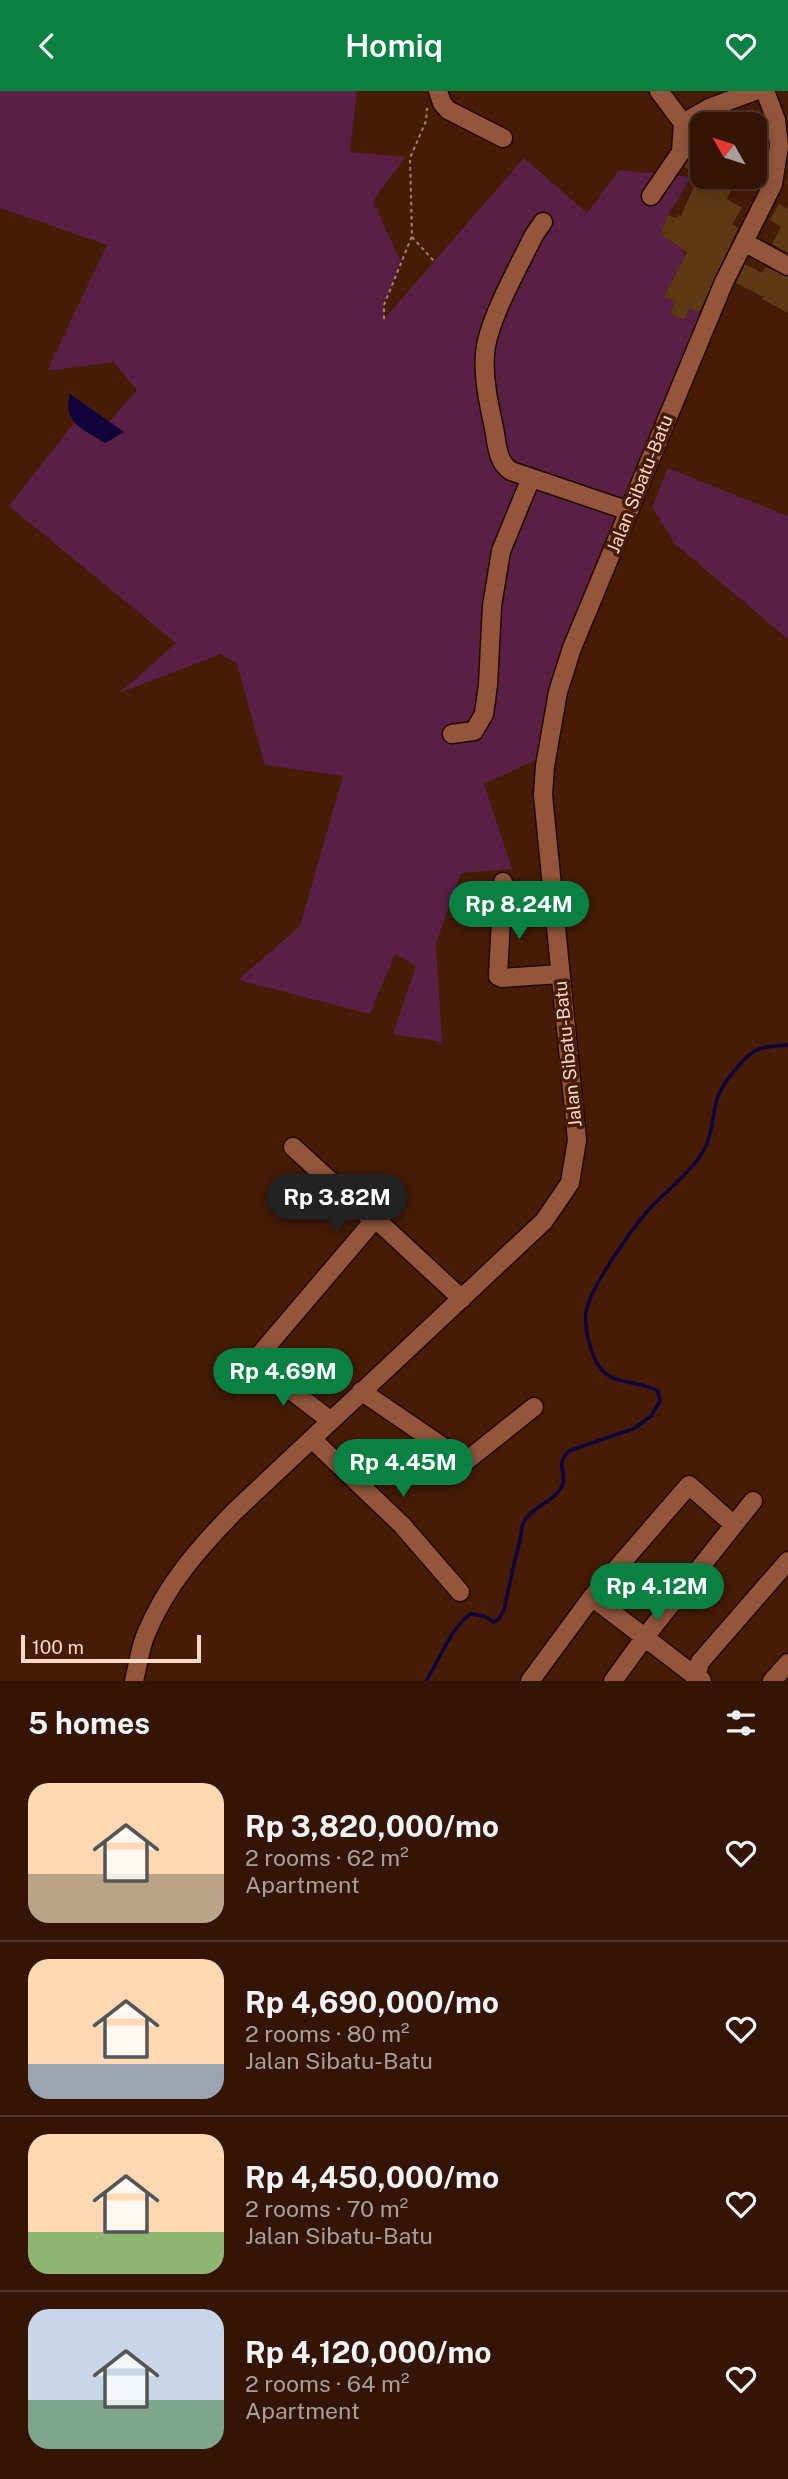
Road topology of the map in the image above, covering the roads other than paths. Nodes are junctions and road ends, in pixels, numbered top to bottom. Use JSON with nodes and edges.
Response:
{"nodes":[{"id":1,"x":659,"y":91,"type":"edge"},
{"id":2,"x":755,"y":91,"type":"edge"},
{"id":3,"x":765,"y":91,"type":"edge"},
{"id":4,"x":433,"y":96,"type":"edge"},
{"id":5,"x":683,"y":123,"type":"junction"},
{"id":6,"x":782,"y":123,"type":"edge"},
{"id":7,"x":503,"y":138,"type":"dead end"},
{"id":8,"x":651,"y":196,"type":"dead end"},
{"id":9,"x":543,"y":222,"type":"dead end"},
{"id":10,"x":744,"y":241,"type":"junction"},
{"id":11,"x":788,"y":265,"type":"edge"},
{"id":12,"x":531,"y":478,"type":"junction"},
{"id":13,"x":628,"y":511,"type":"junction"},
{"id":14,"x":452,"y":734,"type":"dead end"},
{"id":15,"x":503,"y":881,"type":"dead end"},
{"id":16,"x":561,"y":974,"type":"junction"},
{"id":17,"x":293,"y":1147,"type":"dead end"},
{"id":18,"x":375,"y":1222,"type":"junction"},
{"id":19,"x":462,"y":1299,"type":"junction"},
{"id":20,"x":361,"y":1391,"type":"junction"},
{"id":21,"x":534,"y":1407,"type":"dead end"},
{"id":22,"x":331,"y":1421,"type":"junction"},
{"id":23,"x":312,"y":1439,"type":"junction"},
{"id":24,"x":753,"y":1501,"type":"dead end"},
{"id":25,"x":734,"y":1525,"type":"junction"},
{"id":26,"x":788,"y":1561,"type":"edge"},
{"id":27,"x":460,"y":1592,"type":"dead end"},
{"id":28,"x":592,"y":1597,"type":"junction"},
{"id":29,"x":645,"y":1637,"type":"junction"},
{"id":30,"x":788,"y":1663,"type":"edge"},
{"id":31,"x":693,"y":1678,"type":"edge"},
{"id":32,"x":134,"y":1681,"type":"edge"},
{"id":33,"x":530,"y":1681,"type":"edge"},
{"id":34,"x":613,"y":1681,"type":"edge"},
{"id":35,"x":772,"y":1681,"type":"edge"}],
"edges":[{"from":1,"to":5,"type":"street"},
{"from":2,"to":5,"type":"street"},
{"from":3,"to":6,"type":"street","name":"Jalan Sibatu-Batu"},
{"from":4,"to":7,"type":"street"},
{"from":5,"to":8,"type":"street"},
{"from":6,"to":10,"type":"street","name":"Jalan Sibatu-Batu"},
{"from":9,"to":12,"type":"street"},
{"from":10,"to":11,"type":"street"},
{"from":10,"to":13,"type":"street","name":"Jalan Sibatu-Batu"},
{"from":12,"to":13,"type":"street"},
{"from":12,"to":14,"type":"street"},
{"from":13,"to":16,"type":"street","name":"Jalan Sibatu-Batu"},
{"from":15,"to":16,"type":"street"},
{"from":16,"to":19,"type":"street","name":"Jalan Sibatu-Batu"},
{"from":17,"to":18,"type":"street"},
{"from":18,"to":19,"type":"street"},
{"from":18,"to":22,"type":"street"},
{"from":19,"to":20,"type":"street","name":"Jalan Sibatu-Batu"},
{"from":20,"to":21,"type":"street"},
{"from":20,"to":22,"type":"street","name":"Jalan Sibatu-Batu"},
{"from":22,"to":23,"type":"street","name":"Jalan Sibatu-Batu"},
{"from":23,"to":27,"type":"street"},
{"from":23,"to":32,"type":"street","name":"Jalan Sibatu-Batu"},
{"from":24,"to":25,"type":"street"},
{"from":25,"to":28,"type":"street"},
{"from":25,"to":29,"type":"street"},
{"from":26,"to":31,"type":"street"},
{"from":28,"to":29,"type":"street"},
{"from":28,"to":33,"type":"street"},
{"from":29,"to":31,"type":"street"},
{"from":29,"to":34,"type":"street"},
{"from":30,"to":35,"type":"street"}]}
